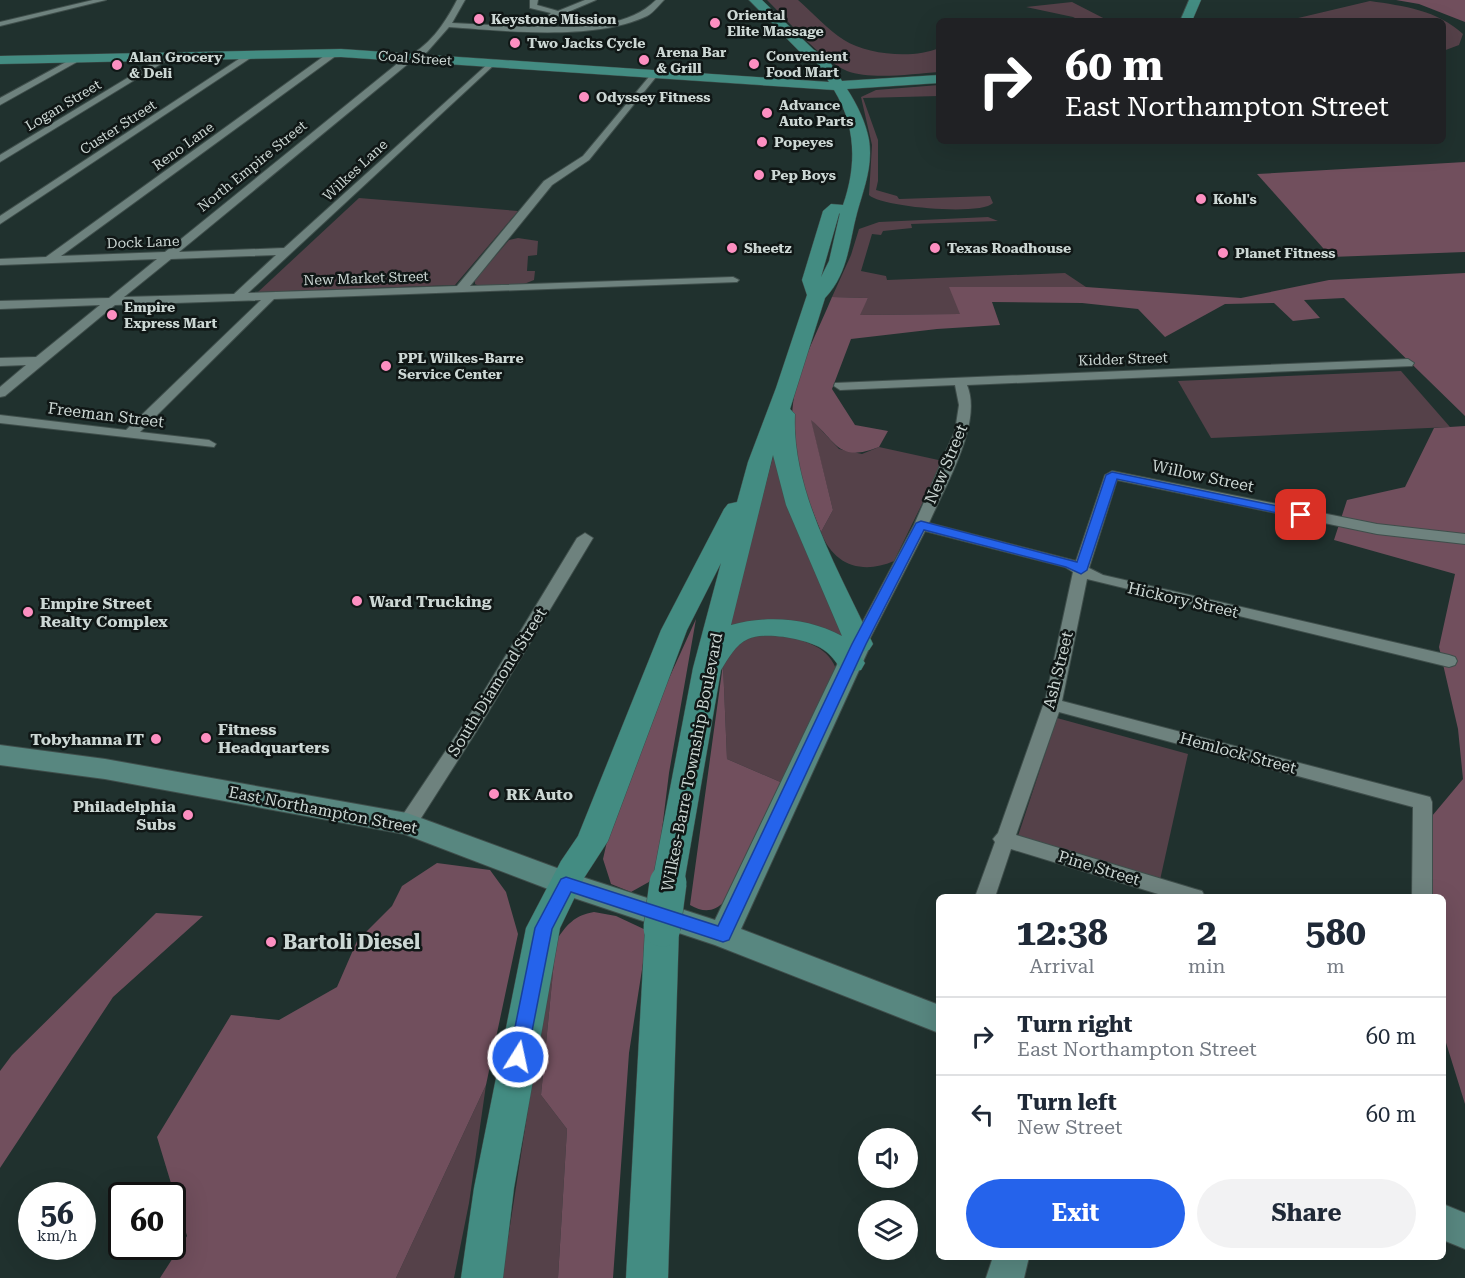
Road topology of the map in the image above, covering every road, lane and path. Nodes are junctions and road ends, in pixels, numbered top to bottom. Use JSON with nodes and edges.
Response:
{"nodes":[{"id":1,"x":102,"y":0,"type":"edge"},
{"id":2,"x":460,"y":0,"type":"edge"},
{"id":3,"x":534,"y":0,"type":"edge"},
{"id":4,"x":592,"y":0,"type":"edge"},
{"id":5,"x":660,"y":0,"type":"edge"},
{"id":6,"x":755,"y":0,"type":"edge"},
{"id":7,"x":1195,"y":0,"type":"edge"},
{"id":8,"x":558,"y":13,"type":"junction"},
{"id":9,"x":1187,"y":18,"type":"edge"},
{"id":10,"x":0,"y":24,"type":"edge"},
{"id":11,"x":447,"y":26,"type":"junction"},
{"id":12,"x":535,"y":30,"type":"junction"},
{"id":13,"x":334,"y":53,"type":"junction"},
{"id":14,"x":809,"y":53,"type":"junction"},
{"id":15,"x":251,"y":55,"type":"junction"},
{"id":16,"x":170,"y":56,"type":"junction"},
{"id":17,"x":415,"y":57,"type":"junction"},
{"id":18,"x":80,"y":58,"type":"junction"},
{"id":19,"x":0,"y":60,"type":"edge"},
{"id":20,"x":491,"y":63,"type":"junction"},
{"id":21,"x":826,"y":65,"type":"junction"},
{"id":22,"x":653,"y":75,"type":"junction"},
{"id":23,"x":936,"y":79,"type":"edge"},
{"id":24,"x":936,"y":79,"type":"edge"},
{"id":25,"x":896,"y":82,"type":"junction"},
{"id":26,"x":834,"y":86,"type":"junction"},
{"id":27,"x":0,"y":102,"type":"edge"},
{"id":28,"x":852,"y":109,"type":"junction"},
{"id":29,"x":842,"y":127,"type":"dead end"},
{"id":30,"x":0,"y":159,"type":"edge"},
{"id":31,"x":843,"y":183,"type":"dead end"},
{"id":32,"x":0,"y":221,"type":"edge"},
{"id":33,"x":286,"y":251,"type":"junction"},
{"id":34,"x":165,"y":256,"type":"junction"},
{"id":35,"x":49,"y":260,"type":"junction"},
{"id":36,"x":0,"y":262,"type":"edge"},
{"id":37,"x":733,"y":280,"type":"dead end"},
{"id":38,"x":461,"y":289,"type":"junction"},
{"id":39,"x":271,"y":296,"type":"junction"},
{"id":40,"x":816,"y":296,"type":"junction"},
{"id":41,"x":237,"y":297,"type":"junction"},
{"id":42,"x":110,"y":302,"type":"junction"},
{"id":43,"x":0,"y":305,"type":"edge"},
{"id":44,"x":37,"y":361,"type":"junction"},
{"id":45,"x":0,"y":363,"type":"edge"},
{"id":46,"x":1408,"y":363,"type":"dead end"},
{"id":47,"x":959,"y":381,"type":"junction"},
{"id":48,"x":840,"y":386,"type":"dead end"},
{"id":49,"x":787,"y":388,"type":"junction"},
{"id":50,"x":0,"y":393,"type":"edge"},
{"id":51,"x":0,"y":419,"type":"edge"},
{"id":52,"x":129,"y":435,"type":"junction"},
{"id":53,"x":209,"y":444,"type":"dead end"},
{"id":54,"x":759,"y":462,"type":"junction"},
{"id":55,"x":1112,"y":475,"type":"joint"},
{"id":56,"x":921,"y":525,"type":"junction"},
{"id":57,"x":585,"y":538,"type":"dead end"},
{"id":58,"x":1465,"y":540,"type":"edge"},
{"id":59,"x":1081,"y":570,"type":"junction"},
{"id":60,"x":855,"y":654,"type":"junction"},
{"id":61,"x":1449,"y":661,"type":"dead end"},
{"id":62,"x":707,"y":668,"type":"junction"},
{"id":63,"x":1052,"y":704,"type":"junction"},
{"id":64,"x":0,"y":755,"type":"edge"},
{"id":65,"x":407,"y":824,"type":"junction"},
{"id":66,"x":1003,"y":839,"type":"junction"},
{"id":67,"x":566,"y":884,"type":"junction"},
{"id":68,"x":986,"y":894,"type":"edge"},
{"id":69,"x":1185,"y":894,"type":"edge"},
{"id":70,"x":1422,"y":894,"type":"edge"},
{"id":71,"x":723,"y":935,"type":"junction"},
{"id":72,"x":936,"y":1018,"type":"edge"},
{"id":73,"x":1446,"y":1223,"type":"edge"},
{"id":74,"x":1465,"y":1231,"type":"edge"},
{"id":75,"x":1010,"y":1260,"type":"edge"},
{"id":76,"x":482,"y":1278,"type":"edge"},
{"id":77,"x":647,"y":1278,"type":"edge"},
{"id":78,"x":1005,"y":1278,"type":"edge"}],
"edges":[{"from":1,"to":10,"type":"street"},
{"from":2,"to":11,"type":"street","name":"North Empire Street"},
{"from":3,"to":8,"type":"street"},
{"from":4,"to":8,"type":"street"},
{"from":5,"to":12,"type":"street"},
{"from":6,"to":14,"type":"main road","name":"Wilkes-Barre Township Boulevard"},
{"from":7,"to":9,"type":"main road"},
{"from":8,"to":12,"type":"street"},
{"from":11,"to":12,"type":"street"},
{"from":11,"to":17,"type":"street","name":"North Empire Street"},
{"from":13,"to":15,"type":"main road","name":"Coal Street"},
{"from":13,"to":17,"type":"main road","name":"Coal Street"},
{"from":13,"to":35,"type":"street","name":"Reno Lane"},
{"from":14,"to":21,"type":"main road","name":"Wilkes-Barre Township Boulevard"},
{"from":14,"to":26,"type":"main road","name":"Wilkes-Barre Township Boulevard"},
{"from":15,"to":16,"type":"main road","name":"Coal Street"},
{"from":15,"to":32,"type":"street","name":"Custer Street"},
{"from":16,"to":18,"type":"main road","name":"Coal Street"},
{"from":16,"to":30,"type":"street","name":"Logan Street"},
{"from":17,"to":20,"type":"main road","name":"Coal Street"},
{"from":17,"to":34,"type":"street","name":"North Empire Street"},
{"from":18,"to":19,"type":"main road","name":"Coal Street"},
{"from":18,"to":27,"type":"street"},
{"from":20,"to":22,"type":"main road","name":"Coal Street"},
{"from":20,"to":33,"type":"street","name":"Wilkes Lane"},
{"from":21,"to":23,"type":"main road"},
{"from":21,"to":26,"type":"main road","name":"Wilkes-Barre Township Boulevard"},
{"from":22,"to":26,"type":"main road","name":"Coal Street"},
{"from":22,"to":38,"type":"street"},
{"from":24,"to":25,"type":"main road"},
{"from":25,"to":26,"type":"main road","name":"Coal Street"},
{"from":25,"to":28,"type":"main road"},
{"from":26,"to":28,"type":"main road","name":"Wilkes-Barre Township Boulevard"},
{"from":26,"to":29,"type":"main road","name":"Wilkes-Barre Township Boulevard"},
{"from":28,"to":40,"type":"main road","name":"Wilkes-Barre Township Boulevard"},
{"from":31,"to":40,"type":"main road","name":"Wilkes-Barre Township Boulevard"},
{"from":33,"to":34,"type":"street","name":"Dock Lane"},
{"from":33,"to":41,"type":"street","name":"Wilkes Lane"},
{"from":34,"to":35,"type":"street","name":"Dock Lane"},
{"from":34,"to":42,"type":"street","name":"North Empire Street"},
{"from":35,"to":36,"type":"street","name":"Dock Lane"},
{"from":37,"to":38,"type":"street","name":"New Market Street"},
{"from":38,"to":39,"type":"street","name":"New Market Street"},
{"from":39,"to":41,"type":"street","name":"New Market Street"},
{"from":39,"to":52,"type":"street"},
{"from":40,"to":49,"type":"main road","name":"Wilkes-Barre Township Boulevard"},
{"from":41,"to":42,"type":"street","name":"New Market Street"},
{"from":42,"to":43,"type":"street","name":"New Market Street"},
{"from":42,"to":44,"type":"street","name":"North Empire Street"},
{"from":44,"to":45,"type":"street"},
{"from":44,"to":50,"type":"street","name":"North Empire Street"},
{"from":46,"to":47,"type":"street","name":"Kidder Street"},
{"from":47,"to":48,"type":"street","name":"Kidder Street"},
{"from":47,"to":56,"type":"street","name":"New Street"},
{"from":49,"to":54,"type":"main road","name":"Wilkes-Barre Township Boulevard"},
{"from":49,"to":60,"type":"main road"},
{"from":51,"to":52,"type":"street","name":"Freeman Street"},
{"from":52,"to":53,"type":"street","name":"Freeman Street"},
{"from":54,"to":62,"type":"main road","name":"Wilkes-Barre Township Boulevard"},
{"from":54,"to":67,"type":"main road"},
{"from":55,"to":58,"type":"street","name":"Willow Street"},
{"from":55,"to":59,"type":"street","name":"Ash Street"},
{"from":56,"to":59,"type":"street","name":"Hickory Street"},
{"from":56,"to":60,"type":"street","name":"New Street"},
{"from":57,"to":65,"type":"street","name":"South Diamond Street"},
{"from":59,"to":61,"type":"street","name":"Hickory Street"},
{"from":59,"to":63,"type":"street","name":"Ash Street"},
{"from":60,"to":62,"type":"main road"},
{"from":60,"to":71,"type":"main road","name":"New Street"},
{"from":62,"to":77,"type":"main road","name":"Wilkes-Barre Township Boulevard","bridge":true},
{"from":63,"to":66,"type":"street","name":"Ash Street"},
{"from":63,"to":70,"type":"street","name":"Hemlock Street"},
{"from":64,"to":65,"type":"main road","name":"East Northampton Street"},
{"from":65,"to":67,"type":"main road","name":"East Northampton Street"},
{"from":66,"to":68,"type":"street","name":"Ash Street"},
{"from":66,"to":69,"type":"street","name":"Pine Street"},
{"from":67,"to":71,"type":"main road","name":"East Northampton Street"},
{"from":67,"to":76,"type":"main road"},
{"from":71,"to":72,"type":"main road","name":"East Northampton Street"},
{"from":73,"to":74,"type":"main road"},
{"from":75,"to":78,"type":"main road"}]}
